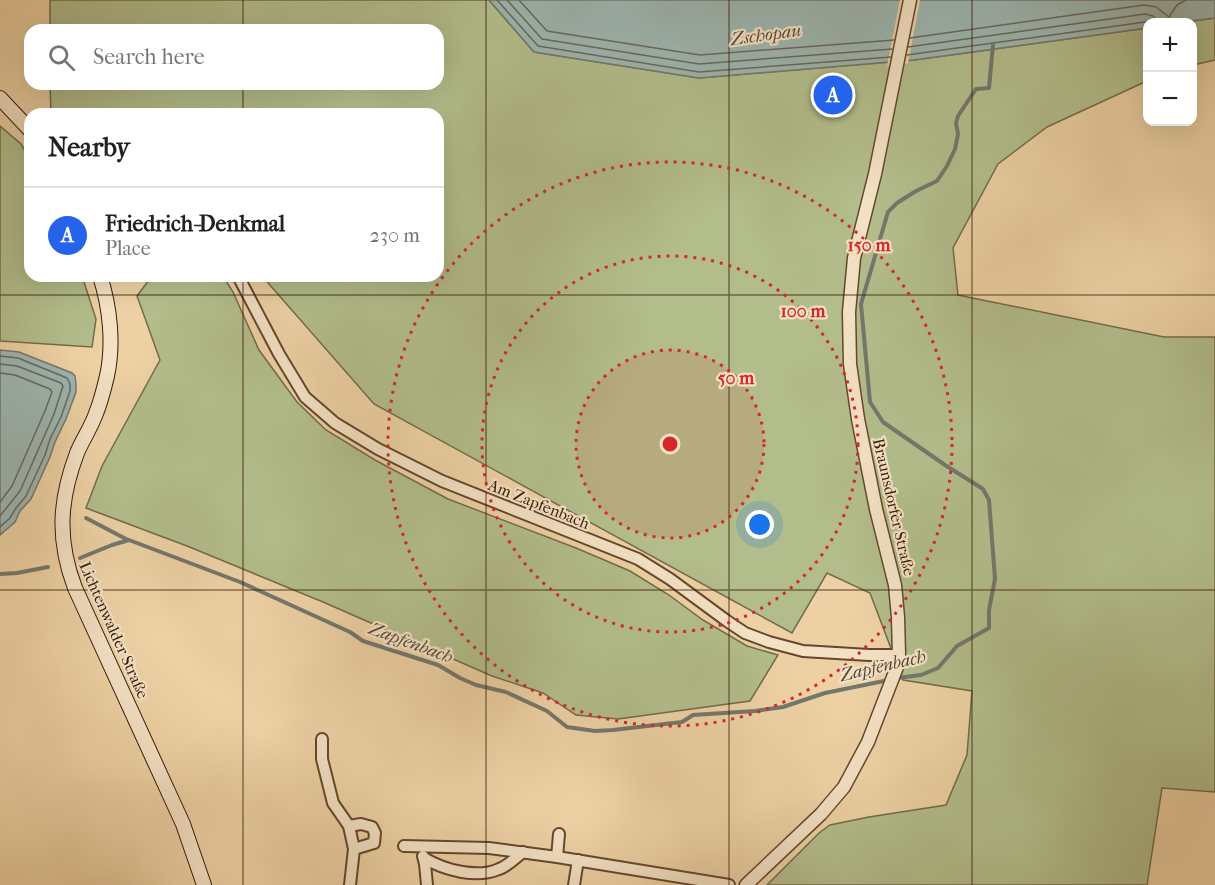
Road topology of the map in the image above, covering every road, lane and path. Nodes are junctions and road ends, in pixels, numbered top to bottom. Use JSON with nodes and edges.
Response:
{"nodes":[{"id":1,"x":910,"y":0,"type":"edge"},
{"id":2,"x":0,"y":98,"type":"edge"},
{"id":3,"x":24,"y":124,"type":"edge"},
{"id":4,"x":102,"y":282,"type":"edge"},
{"id":5,"x":241,"y":282,"type":"edge"},
{"id":6,"x":898,"y":661,"type":"junction"},
{"id":7,"x":322,"y":739,"type":"dead end"},
{"id":8,"x":348,"y":825,"type":"junction"},
{"id":9,"x":559,"y":834,"type":"dead end"},
{"id":10,"x":404,"y":846,"type":"dead end"},
{"id":11,"x":421,"y":846,"type":"junction"},
{"id":12,"x":354,"y":849,"type":"junction"},
{"id":13,"x":523,"y":852,"type":"junction"},
{"id":14,"x":557,"y":857,"type":"junction"},
{"id":15,"x":424,"y":858,"type":"junction"},
{"id":16,"x":578,"y":860,"type":"junction"},
{"id":17,"x":204,"y":885,"type":"edge"},
{"id":18,"x":350,"y":885,"type":"edge"},
{"id":19,"x":427,"y":885,"type":"edge"},
{"id":20,"x":574,"y":885,"type":"edge"},
{"id":21,"x":729,"y":885,"type":"edge"},
{"id":22,"x":746,"y":885,"type":"edge"}],
"edges":[{"from":1,"to":6,"type":"street","name":"Braunsdorfer Straße"},
{"from":2,"to":3,"type":"main road"},
{"from":4,"to":17,"type":"main road","name":"Lichtenwalder Straße"},
{"from":5,"to":6,"type":"street","name":"Am Zapfenbach"},
{"from":6,"to":22,"type":"street","name":"Braunsdorfer Straße"},
{"from":7,"to":8,"type":"street"},
{"from":8,"to":12,"type":"street"},
{"from":8,"to":12,"type":"street"},
{"from":9,"to":14,"type":"street"},
{"from":10,"to":11,"type":"street"},
{"from":11,"to":13,"type":"street"},
{"from":11,"to":15,"type":"street"},
{"from":12,"to":18,"type":"street"},
{"from":13,"to":14,"type":"street"},
{"from":13,"to":15,"type":"street"},
{"from":14,"to":16,"type":"street"},
{"from":15,"to":19,"type":"street"},
{"from":16,"to":20,"type":"street"},
{"from":16,"to":21,"type":"street"}]}
